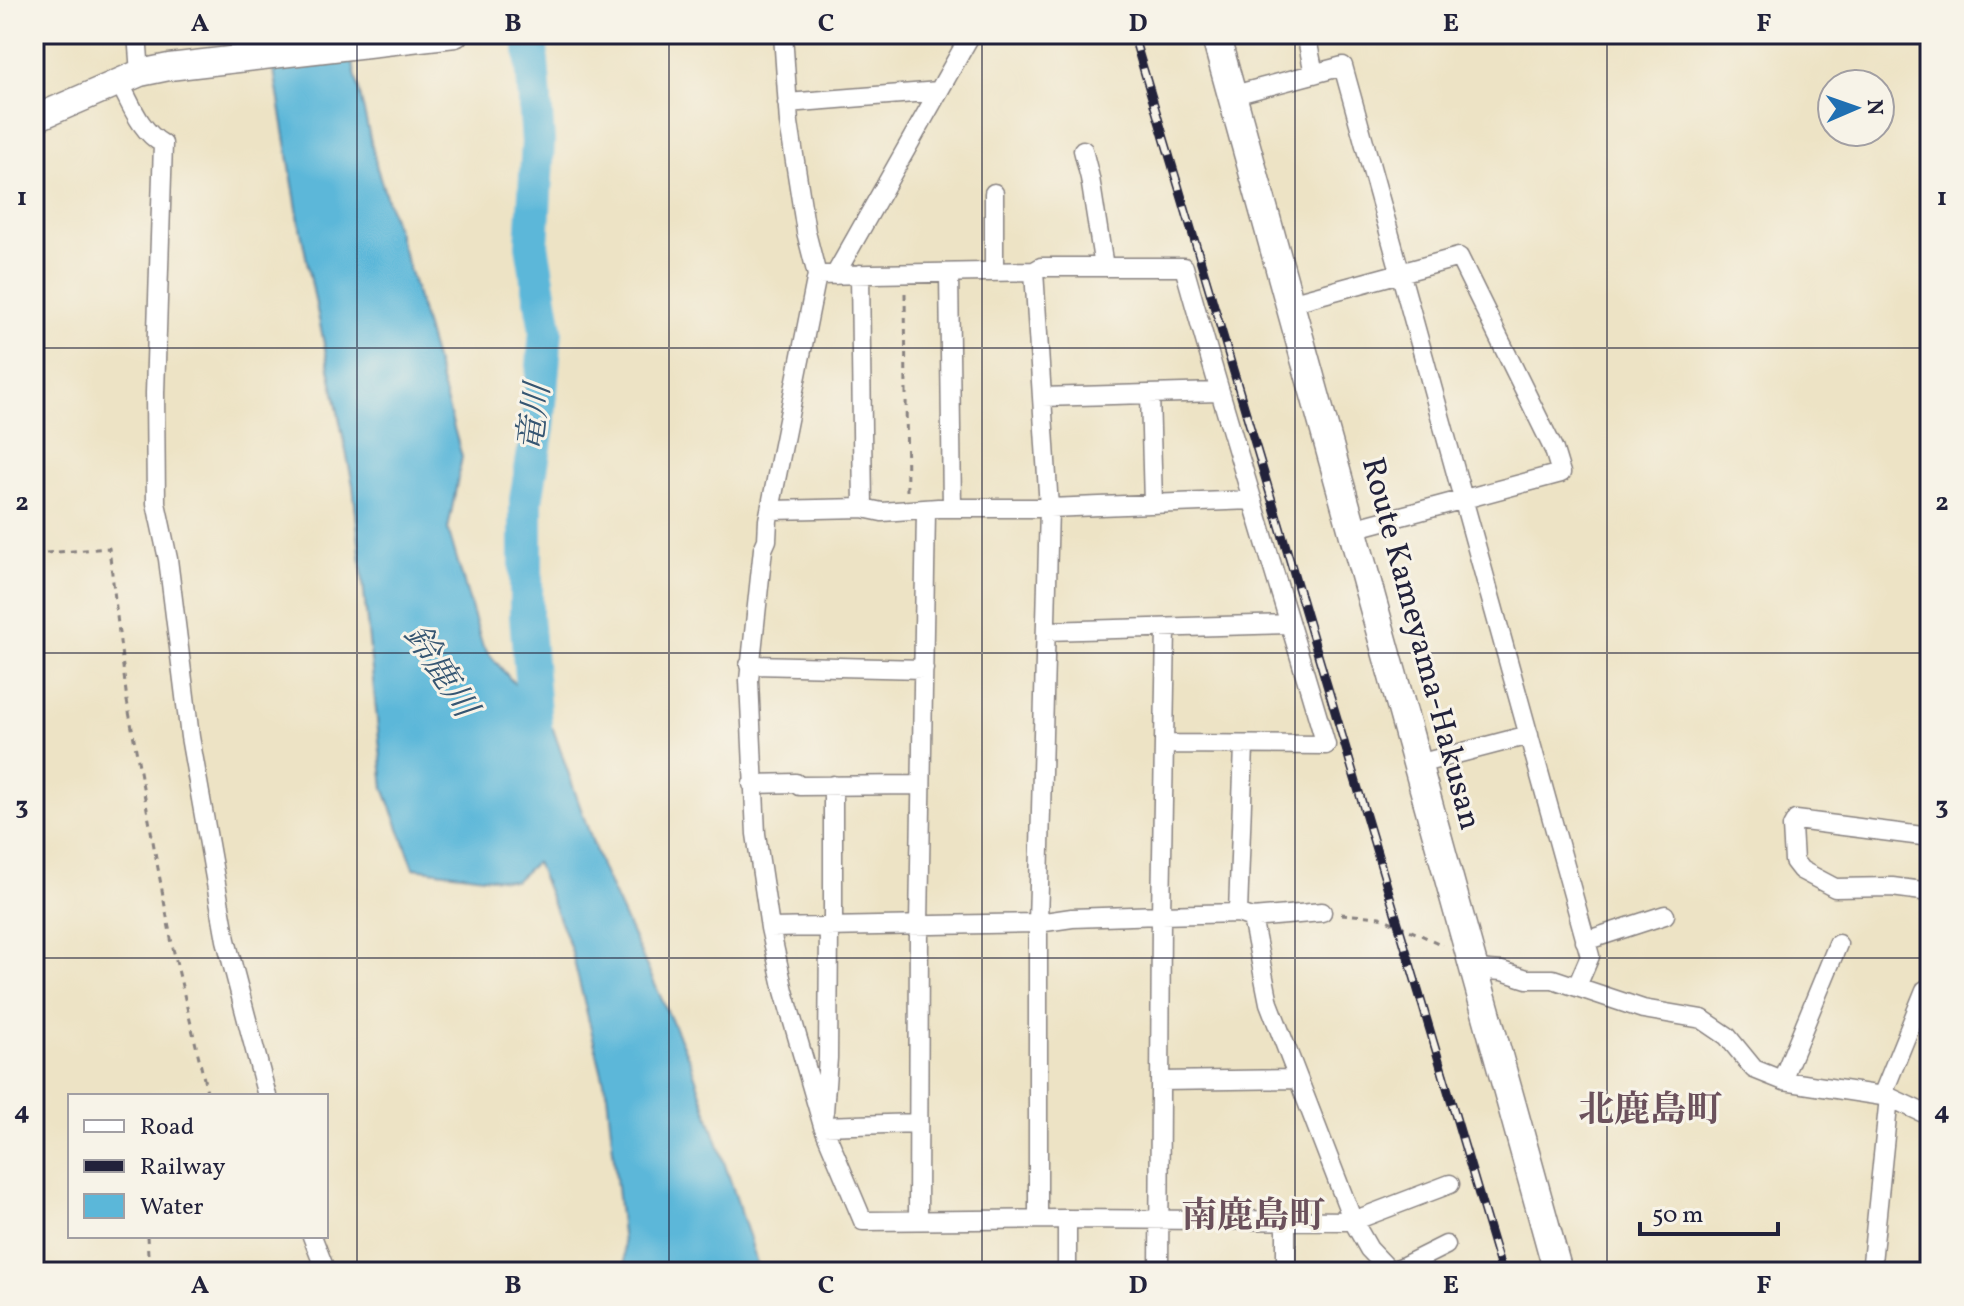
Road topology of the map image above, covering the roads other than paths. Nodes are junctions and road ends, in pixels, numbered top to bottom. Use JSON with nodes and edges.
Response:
{"nodes":[{"id":1,"x":137,"y":34,"type":"edge"},
{"id":2,"x":455,"y":34,"type":"edge"},
{"id":3,"x":783,"y":34,"type":"edge"},
{"id":4,"x":971,"y":34,"type":"edge"},
{"id":5,"x":1215,"y":34,"type":"edge"},
{"id":6,"x":1306,"y":34,"type":"edge"},
{"id":7,"x":1314,"y":74,"type":"junction"},
{"id":8,"x":129,"y":78,"type":"junction"},
{"id":9,"x":939,"y":91,"type":"junction"},
{"id":10,"x":1234,"y":95,"type":"junction"},
{"id":11,"x":787,"y":103,"type":"junction"},
{"id":12,"x":34,"y":119,"type":"edge"},
{"id":13,"x":1083,"y":150,"type":"dead end"},
{"id":14,"x":994,"y":193,"type":"dead end"},
{"id":15,"x":1104,"y":267,"type":"junction"},
{"id":16,"x":1034,"y":271,"type":"junction"},
{"id":17,"x":994,"y":272,"type":"junction"},
{"id":18,"x":949,"y":273,"type":"junction"},
{"id":19,"x":860,"y":274,"type":"junction"},
{"id":20,"x":826,"y":275,"type":"junction"},
{"id":21,"x":1400,"y":275,"type":"junction"},
{"id":22,"x":1290,"y":303,"type":"junction"},
{"id":23,"x":1219,"y":392,"type":"junction"},
{"id":24,"x":1150,"y":394,"type":"junction"},
{"id":25,"x":1042,"y":397,"type":"junction"},
{"id":26,"x":1463,"y":499,"type":"junction"},
{"id":27,"x":1252,"y":500,"type":"junction"},
{"id":28,"x":1153,"y":504,"type":"junction"},
{"id":29,"x":863,"y":508,"type":"junction"},
{"id":30,"x":952,"y":508,"type":"junction"},
{"id":31,"x":1049,"y":508,"type":"junction"},
{"id":32,"x":772,"y":510,"type":"junction"},
{"id":33,"x":926,"y":511,"type":"junction"},
{"id":34,"x":1353,"y":529,"type":"junction"},
{"id":35,"x":1290,"y":624,"type":"junction"},
{"id":36,"x":1166,"y":628,"type":"junction"},
{"id":37,"x":1046,"y":631,"type":"junction"},
{"id":38,"x":749,"y":665,"type":"junction"},
{"id":39,"x":924,"y":669,"type":"junction"},
{"id":40,"x":1529,"y":735,"type":"junction"},
{"id":41,"x":1166,"y":744,"type":"junction"},
{"id":42,"x":1244,"y":746,"type":"junction"},
{"id":43,"x":1418,"y":764,"type":"junction"},
{"id":44,"x":752,"y":784,"type":"junction"},
{"id":45,"x":833,"y":785,"type":"junction"},
{"id":46,"x":921,"y":785,"type":"junction"},
{"id":47,"x":1930,"y":837,"type":"edge"},
{"id":48,"x":1930,"y":892,"type":"edge"},
{"id":49,"x":1322,"y":912,"type":"road end"},
{"id":50,"x":1161,"y":915,"type":"junction"},
{"id":51,"x":1665,"y":915,"type":"dead end"},
{"id":52,"x":1245,"y":916,"type":"junction"},
{"id":53,"x":1038,"y":923,"type":"junction"},
{"id":54,"x":919,"y":925,"type":"junction"},
{"id":55,"x":831,"y":927,"type":"junction"},
{"id":56,"x":770,"y":928,"type":"junction"},
{"id":57,"x":1585,"y":941,"type":"junction"},
{"id":58,"x":1838,"y":944,"type":"dead end"},
{"id":59,"x":1476,"y":969,"type":"junction"},
{"id":60,"x":1577,"y":986,"type":"junction"},
{"id":61,"x":1925,"y":990,"type":"dead end"},
{"id":62,"x":1298,"y":1079,"type":"junction"},
{"id":63,"x":1782,"y":1080,"type":"junction"},
{"id":64,"x":1161,"y":1081,"type":"junction"},
{"id":65,"x":266,"y":1094,"type":"edge"},
{"id":66,"x":1885,"y":1096,"type":"junction"},
{"id":67,"x":1930,"y":1116,"type":"edge"},
{"id":68,"x":918,"y":1123,"type":"junction"},
{"id":69,"x":823,"y":1126,"type":"junction"},
{"id":70,"x":1450,"y":1184,"type":"dead end"},
{"id":71,"x":1038,"y":1219,"type":"junction"},
{"id":72,"x":1067,"y":1219,"type":"junction"},
{"id":73,"x":918,"y":1220,"type":"junction"},
{"id":74,"x":1159,"y":1220,"type":"junction"},
{"id":75,"x":1286,"y":1221,"type":"junction"},
{"id":76,"x":1353,"y":1221,"type":"junction"},
{"id":77,"x":313,"y":1238,"type":"edge"},
{"id":78,"x":1446,"y":1245,"type":"dead end"},
{"id":79,"x":1403,"y":1269,"type":"edge"},
{"id":80,"x":326,"y":1272,"type":"edge"},
{"id":81,"x":1067,"y":1272,"type":"edge"},
{"id":82,"x":1159,"y":1272,"type":"edge"},
{"id":83,"x":1286,"y":1272,"type":"edge"},
{"id":84,"x":1558,"y":1272,"type":"edge"},
{"id":85,"x":1871,"y":1272,"type":"edge"}],
"edges":[{"from":1,"to":8,"type":"street"},
{"from":2,"to":8,"type":"main road"},
{"from":3,"to":11,"type":"street"},
{"from":4,"to":9,"type":"street"},
{"from":5,"to":10,"type":"main road","name":"Route Kameyama-Hakusan"},
{"from":6,"to":7,"type":"street"},
{"from":7,"to":10,"type":"street"},
{"from":7,"to":21,"type":"street"},
{"from":8,"to":12,"type":"main road"},
{"from":8,"to":65,"type":"street"},
{"from":9,"to":11,"type":"street"},
{"from":9,"to":20,"type":"street"},
{"from":10,"to":22,"type":"main road","name":"Route Kameyama-Hakusan"},
{"from":11,"to":20,"type":"street"},
{"from":13,"to":15,"type":"street"},
{"from":14,"to":17,"type":"street"},
{"from":15,"to":16,"type":"street"},
{"from":15,"to":23,"type":"street"},
{"from":16,"to":17,"type":"street"},
{"from":16,"to":25,"type":"street"},
{"from":17,"to":18,"type":"street"},
{"from":18,"to":19,"type":"street"},
{"from":18,"to":30,"type":"street"},
{"from":19,"to":20,"type":"street"},
{"from":19,"to":29,"type":"street"},
{"from":20,"to":32,"type":"street"},
{"from":21,"to":22,"type":"street"},
{"from":21,"to":26,"type":"street"},
{"from":21,"to":26,"type":"street"},
{"from":22,"to":34,"type":"main road","name":"Route Kameyama-Hakusan"},
{"from":23,"to":24,"type":"street"},
{"from":23,"to":27,"type":"street"},
{"from":24,"to":25,"type":"street"},
{"from":24,"to":28,"type":"street"},
{"from":25,"to":31,"type":"street"},
{"from":26,"to":34,"type":"street"},
{"from":26,"to":40,"type":"street"},
{"from":27,"to":28,"type":"street"},
{"from":27,"to":35,"type":"street"},
{"from":28,"to":31,"type":"street"},
{"from":29,"to":32,"type":"street"},
{"from":29,"to":33,"type":"street"},
{"from":30,"to":31,"type":"street"},
{"from":30,"to":33,"type":"street"},
{"from":31,"to":37,"type":"street"},
{"from":32,"to":38,"type":"street"},
{"from":33,"to":39,"type":"street"},
{"from":34,"to":43,"type":"main road","name":"Route Kameyama-Hakusan"},
{"from":35,"to":36,"type":"street"},
{"from":35,"to":42,"type":"street"},
{"from":36,"to":37,"type":"street"},
{"from":36,"to":41,"type":"street"},
{"from":37,"to":53,"type":"street"},
{"from":38,"to":39,"type":"street"},
{"from":38,"to":44,"type":"street"},
{"from":39,"to":46,"type":"street"},
{"from":40,"to":43,"type":"street"},
{"from":40,"to":57,"type":"street"},
{"from":41,"to":42,"type":"street"},
{"from":41,"to":50,"type":"street"},
{"from":42,"to":52,"type":"street"},
{"from":43,"to":59,"type":"main road","name":"Route Kameyama-Hakusan"},
{"from":44,"to":45,"type":"street"},
{"from":44,"to":56,"type":"street"},
{"from":45,"to":46,"type":"street"},
{"from":45,"to":55,"type":"street"},
{"from":46,"to":54,"type":"street"},
{"from":47,"to":48,"type":"street"},
{"from":49,"to":52,"type":"street"},
{"from":50,"to":52,"type":"street"},
{"from":50,"to":53,"type":"street"},
{"from":50,"to":64,"type":"street"},
{"from":51,"to":57,"type":"street"},
{"from":52,"to":62,"type":"street"},
{"from":53,"to":54,"type":"street"},
{"from":53,"to":71,"type":"street"},
{"from":54,"to":55,"type":"street"},
{"from":54,"to":68,"type":"street"},
{"from":55,"to":56,"type":"street"},
{"from":55,"to":69,"type":"street"},
{"from":56,"to":69,"type":"street"},
{"from":57,"to":60,"type":"street"},
{"from":58,"to":63,"type":"street"},
{"from":59,"to":60,"type":"street"},
{"from":59,"to":84,"type":"main road","name":"Route Kameyama-Hakusan"},
{"from":60,"to":63,"type":"street"},
{"from":61,"to":66,"type":"street"},
{"from":62,"to":64,"type":"street"},
{"from":62,"to":76,"type":"street"},
{"from":63,"to":66,"type":"street"},
{"from":64,"to":74,"type":"street"},
{"from":66,"to":67,"type":"street"},
{"from":66,"to":85,"type":"street"},
{"from":68,"to":69,"type":"street"},
{"from":68,"to":73,"type":"street"},
{"from":69,"to":73,"type":"street"},
{"from":70,"to":76,"type":"street"},
{"from":71,"to":72,"type":"street"},
{"from":71,"to":73,"type":"street"},
{"from":72,"to":74,"type":"street"},
{"from":72,"to":81,"type":"street"},
{"from":74,"to":75,"type":"street"},
{"from":74,"to":82,"type":"street"},
{"from":75,"to":76,"type":"street"},
{"from":75,"to":83,"type":"street"},
{"from":76,"to":79,"type":"street"},
{"from":77,"to":80,"type":"street"},
{"from":78,"to":79,"type":"street"}]}
